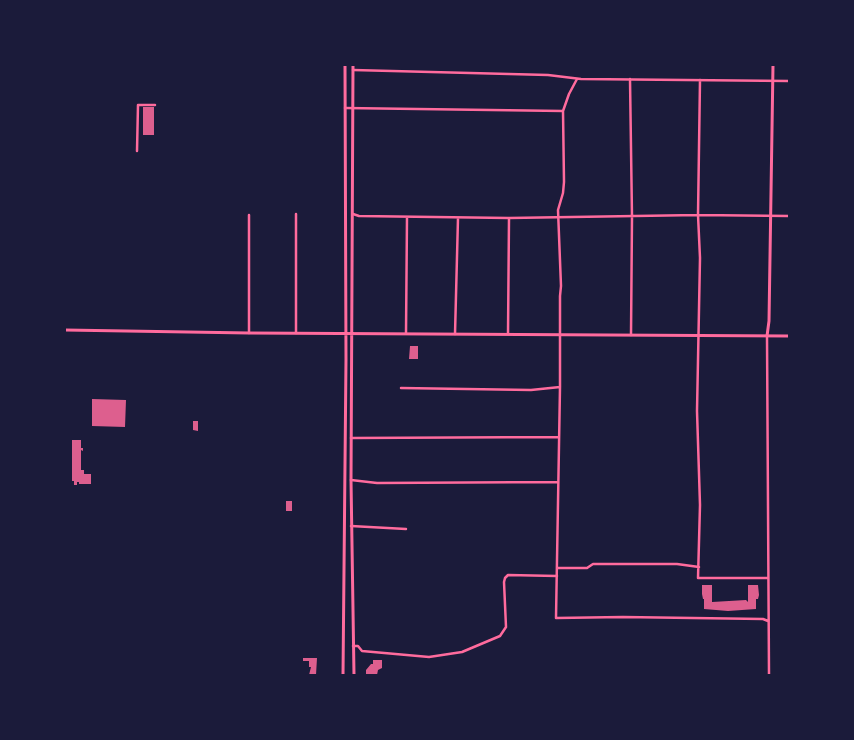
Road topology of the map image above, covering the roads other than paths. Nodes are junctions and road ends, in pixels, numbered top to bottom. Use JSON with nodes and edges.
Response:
{"nodes":[{"id":1,"x":345,"y":65,"type":"edge"},
{"id":2,"x":353,"y":65,"type":"edge"},
{"id":3,"x":773,"y":65,"type":"edge"},
{"id":4,"x":353,"y":70,"type":"junction"},
{"id":5,"x":577,"y":79,"type":"junction"},
{"id":6,"x":630,"y":79,"type":"junction"},
{"id":7,"x":700,"y":80,"type":"junction"},
{"id":8,"x":773,"y":81,"type":"junction"},
{"id":9,"x":789,"y":81,"type":"edge"},
{"id":10,"x":155,"y":105,"type":"dead end"},
{"id":11,"x":345,"y":108,"type":"junction"},
{"id":12,"x":353,"y":108,"type":"junction"},
{"id":13,"x":563,"y":111,"type":"junction"},
{"id":14,"x":137,"y":151,"type":"dead end"},
{"id":15,"x":296,"y":214,"type":"dead end"},
{"id":16,"x":344,"y":214,"type":"junction"},
{"id":17,"x":353,"y":214,"type":"junction"},
{"id":18,"x":249,"y":215,"type":"dead end"},
{"id":19,"x":698,"y":215,"type":"junction"},
{"id":20,"x":771,"y":216,"type":"junction"},
{"id":21,"x":789,"y":216,"type":"edge"},
{"id":22,"x":406,"y":217,"type":"junction"},
{"id":23,"x":458,"y":217,"type":"junction"},
{"id":24,"x":558,"y":217,"type":"junction"},
{"id":25,"x":632,"y":217,"type":"junction"},
{"id":26,"x":509,"y":218,"type":"junction"},
{"id":27,"x":65,"y":330,"type":"edge"},
{"id":28,"x":249,"y":333,"type":"junction"},
{"id":29,"x":296,"y":333,"type":"junction"},
{"id":30,"x":345,"y":333,"type":"junction"},
{"id":31,"x":352,"y":333,"type":"junction"},
{"id":32,"x":406,"y":333,"type":"junction"},
{"id":33,"x":455,"y":334,"type":"junction"},
{"id":34,"x":508,"y":334,"type":"junction"},
{"id":35,"x":560,"y":334,"type":"junction"},
{"id":36,"x":630,"y":335,"type":"junction"},
{"id":37,"x":697,"y":335,"type":"junction"},
{"id":38,"x":767,"y":336,"type":"junction"},
{"id":39,"x":789,"y":336,"type":"edge"},
{"id":40,"x":560,"y":387,"type":"junction"},
{"id":41,"x":401,"y":388,"type":"dead end"},
{"id":42,"x":559,"y":436,"type":"junction"},
{"id":43,"x":351,"y":438,"type":"junction"},
{"id":44,"x":351,"y":480,"type":"junction"},
{"id":45,"x":558,"y":482,"type":"junction"},
{"id":46,"x":352,"y":526,"type":"junction"},
{"id":47,"x":344,"y":527,"type":"junction"},
{"id":48,"x":406,"y":529,"type":"dead end"},
{"id":49,"x":699,"y":567,"type":"junction"},
{"id":50,"x":557,"y":568,"type":"junction"},
{"id":51,"x":557,"y":576,"type":"junction"},
{"id":52,"x":768,"y":578,"type":"junction"},
{"id":53,"x":352,"y":591,"type":"junction"},
{"id":54,"x":344,"y":592,"type":"junction"},
{"id":55,"x":768,"y":621,"type":"junction"},
{"id":56,"x":353,"y":646,"type":"junction"},
{"id":57,"x":343,"y":675,"type":"edge"},
{"id":58,"x":354,"y":675,"type":"edge"},
{"id":59,"x":769,"y":675,"type":"edge"}],
"edges":[{"from":1,"to":11,"type":"main road"},
{"from":2,"to":4,"type":"main road"},
{"from":3,"to":8,"type":"main road"},
{"from":4,"to":5,"type":"street"},
{"from":4,"to":12,"type":"main road"},
{"from":5,"to":6,"type":"street"},
{"from":5,"to":13,"type":"street"},
{"from":6,"to":7,"type":"street"},
{"from":6,"to":25,"type":"street"},
{"from":7,"to":8,"type":"street"},
{"from":7,"to":19,"type":"street"},
{"from":8,"to":9,"type":"street"},
{"from":8,"to":20,"type":"main road"},
{"from":10,"to":14,"type":"street"},
{"from":11,"to":12,"type":"street"},
{"from":11,"to":16,"type":"main road"},
{"from":12,"to":13,"type":"street"},
{"from":12,"to":17,"type":"main road"},
{"from":13,"to":24,"type":"street"},
{"from":15,"to":29,"type":"street"},
{"from":16,"to":17,"type":"main road"},
{"from":16,"to":30,"type":"main road"},
{"from":17,"to":22,"type":"street"},
{"from":17,"to":31,"type":"main road"},
{"from":18,"to":28,"type":"street"},
{"from":19,"to":20,"type":"street"},
{"from":19,"to":25,"type":"street"},
{"from":19,"to":37,"type":"street"},
{"from":20,"to":21,"type":"street"},
{"from":20,"to":38,"type":"main road"},
{"from":22,"to":23,"type":"street"},
{"from":22,"to":32,"type":"street"},
{"from":23,"to":26,"type":"street"},
{"from":23,"to":33,"type":"street"},
{"from":24,"to":25,"type":"street"},
{"from":24,"to":26,"type":"street"},
{"from":24,"to":35,"type":"street"},
{"from":25,"to":36,"type":"street"},
{"from":26,"to":34,"type":"street"},
{"from":27,"to":28,"type":"main road"},
{"from":28,"to":29,"type":"main road"},
{"from":29,"to":30,"type":"main road"},
{"from":30,"to":31,"type":"main road"},
{"from":30,"to":47,"type":"main road"},
{"from":31,"to":32,"type":"main road"},
{"from":31,"to":43,"type":"main road"},
{"from":32,"to":33,"type":"main road"},
{"from":33,"to":34,"type":"main road"},
{"from":34,"to":35,"type":"main road"},
{"from":35,"to":36,"type":"main road"},
{"from":35,"to":40,"type":"street"},
{"from":36,"to":37,"type":"main road"},
{"from":37,"to":38,"type":"main road"},
{"from":37,"to":49,"type":"street"},
{"from":38,"to":39,"type":"main road"},
{"from":38,"to":52,"type":"street"},
{"from":40,"to":41,"type":"street"},
{"from":40,"to":42,"type":"street"},
{"from":42,"to":43,"type":"street"},
{"from":42,"to":45,"type":"street"},
{"from":43,"to":44,"type":"main road"},
{"from":44,"to":45,"type":"street"},
{"from":44,"to":46,"type":"main road"},
{"from":45,"to":50,"type":"street"},
{"from":46,"to":47,"type":"main road"},
{"from":46,"to":48,"type":"street"},
{"from":46,"to":53,"type":"main road"},
{"from":47,"to":54,"type":"main road"},
{"from":49,"to":50,"type":"street"},
{"from":49,"to":52,"type":"street"},
{"from":50,"to":51,"type":"street"},
{"from":51,"to":55,"type":"street"},
{"from":51,"to":56,"type":"street"},
{"from":52,"to":55,"type":"street"},
{"from":53,"to":54,"type":"main road"},
{"from":53,"to":56,"type":"main road"},
{"from":54,"to":57,"type":"main road"},
{"from":55,"to":59,"type":"street"},
{"from":56,"to":58,"type":"main road"}]}
